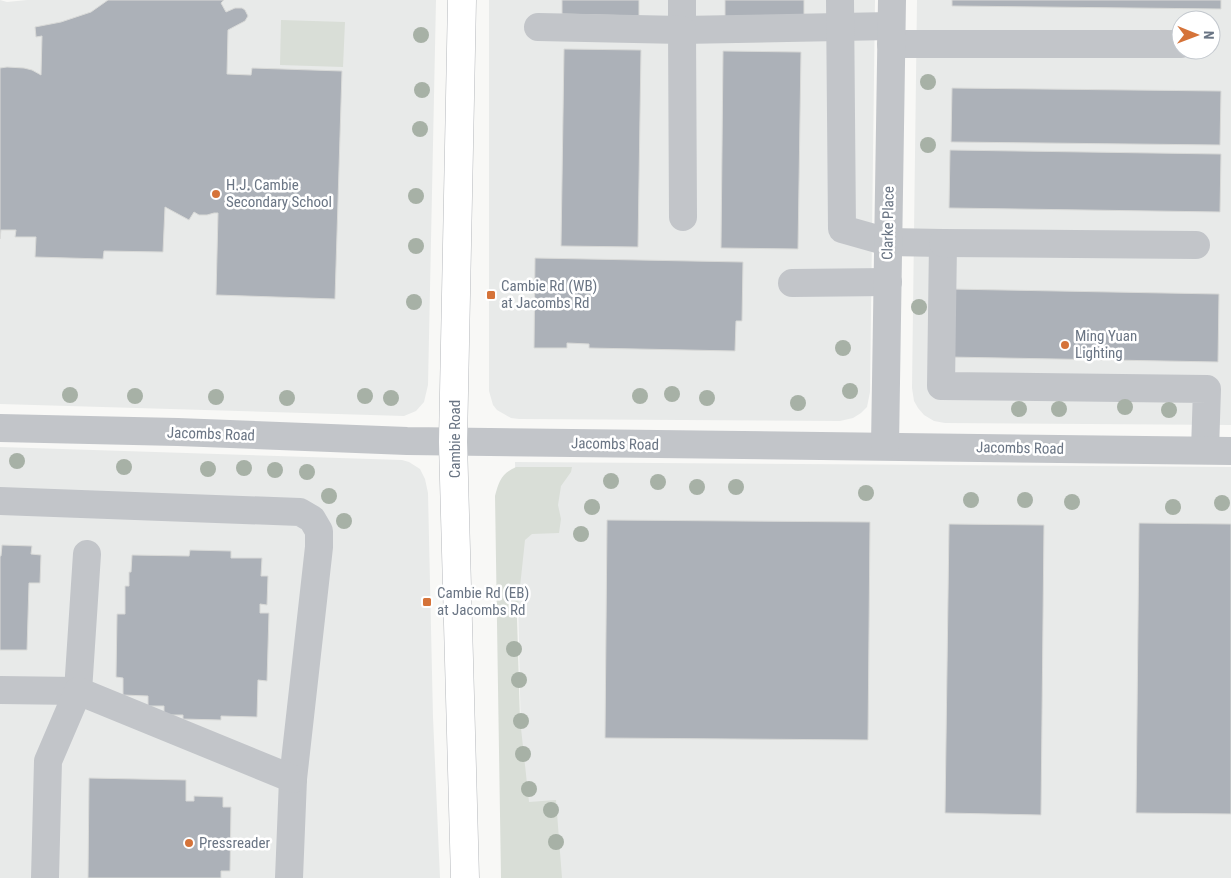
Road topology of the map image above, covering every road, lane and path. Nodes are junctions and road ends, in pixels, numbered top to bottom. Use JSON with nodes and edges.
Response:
{"nodes":[{"id":1,"x":462,"y":0,"type":"edge"},
{"id":2,"x":682,"y":0,"type":"edge"},
{"id":3,"x":840,"y":0,"type":"edge"},
{"id":4,"x":891,"y":23,"type":"edge"},
{"id":5,"x":538,"y":27,"type":"dead end"},
{"id":6,"x":840,"y":27,"type":"junction"},
{"id":7,"x":682,"y":30,"type":"junction"},
{"id":8,"x":1171,"y":43,"type":"edge"},
{"id":9,"x":682,"y":216,"type":"dead end"},
{"id":10,"x":888,"y":242,"type":"junction"},
{"id":11,"x":943,"y":243,"type":"junction"},
{"id":12,"x":1196,"y":245,"type":"dead end"},
{"id":13,"x":888,"y":282,"type":"junction"},
{"id":14,"x":792,"y":283,"type":"dead end"},
{"id":15,"x":0,"y":428,"type":"edge"},
{"id":16,"x":453,"y":442,"type":"junction"},
{"id":17,"x":885,"y":446,"type":"junction"},
{"id":18,"x":1218,"y":450,"type":"edge"},
{"id":19,"x":0,"y":500,"type":"edge"},
{"id":20,"x":87,"y":554,"type":"dead end"},
{"id":21,"x":0,"y":690,"type":"edge"},
{"id":22,"x":78,"y":691,"type":"junction"},
{"id":23,"x":293,"y":779,"type":"junction"},
{"id":24,"x":45,"y":878,"type":"edge"},
{"id":25,"x":290,"y":878,"type":"edge"},
{"id":26,"x":465,"y":878,"type":"edge"}],
"edges":[{"from":1,"to":16,"type":"main road","name":"Cambie Road"},
{"from":2,"to":7,"type":"street"},
{"from":3,"to":6,"type":"street"},
{"from":4,"to":6,"type":"street"},
{"from":4,"to":8,"type":"street"},
{"from":4,"to":10,"type":"street","name":"Clarke Place"},
{"from":5,"to":7,"type":"street"},
{"from":6,"to":7,"type":"street"},
{"from":6,"to":10,"type":"street"},
{"from":7,"to":9,"type":"street"},
{"from":10,"to":11,"type":"street"},
{"from":10,"to":13,"type":"street","name":"Clarke Place"},
{"from":11,"to":12,"type":"street"},
{"from":11,"to":18,"type":"street"},
{"from":13,"to":14,"type":"street"},
{"from":13,"to":17,"type":"street","name":"Clarke Place"},
{"from":15,"to":16,"type":"street","name":"Jacombs Road"},
{"from":16,"to":17,"type":"street","name":"Jacombs Road"},
{"from":16,"to":26,"type":"main road","name":"Cambie Road"},
{"from":17,"to":18,"type":"street","name":"Jacombs Road"},
{"from":19,"to":23,"type":"street"},
{"from":20,"to":22,"type":"street"},
{"from":21,"to":22,"type":"street"},
{"from":22,"to":23,"type":"street"},
{"from":22,"to":24,"type":"street"},
{"from":23,"to":25,"type":"street"}]}
